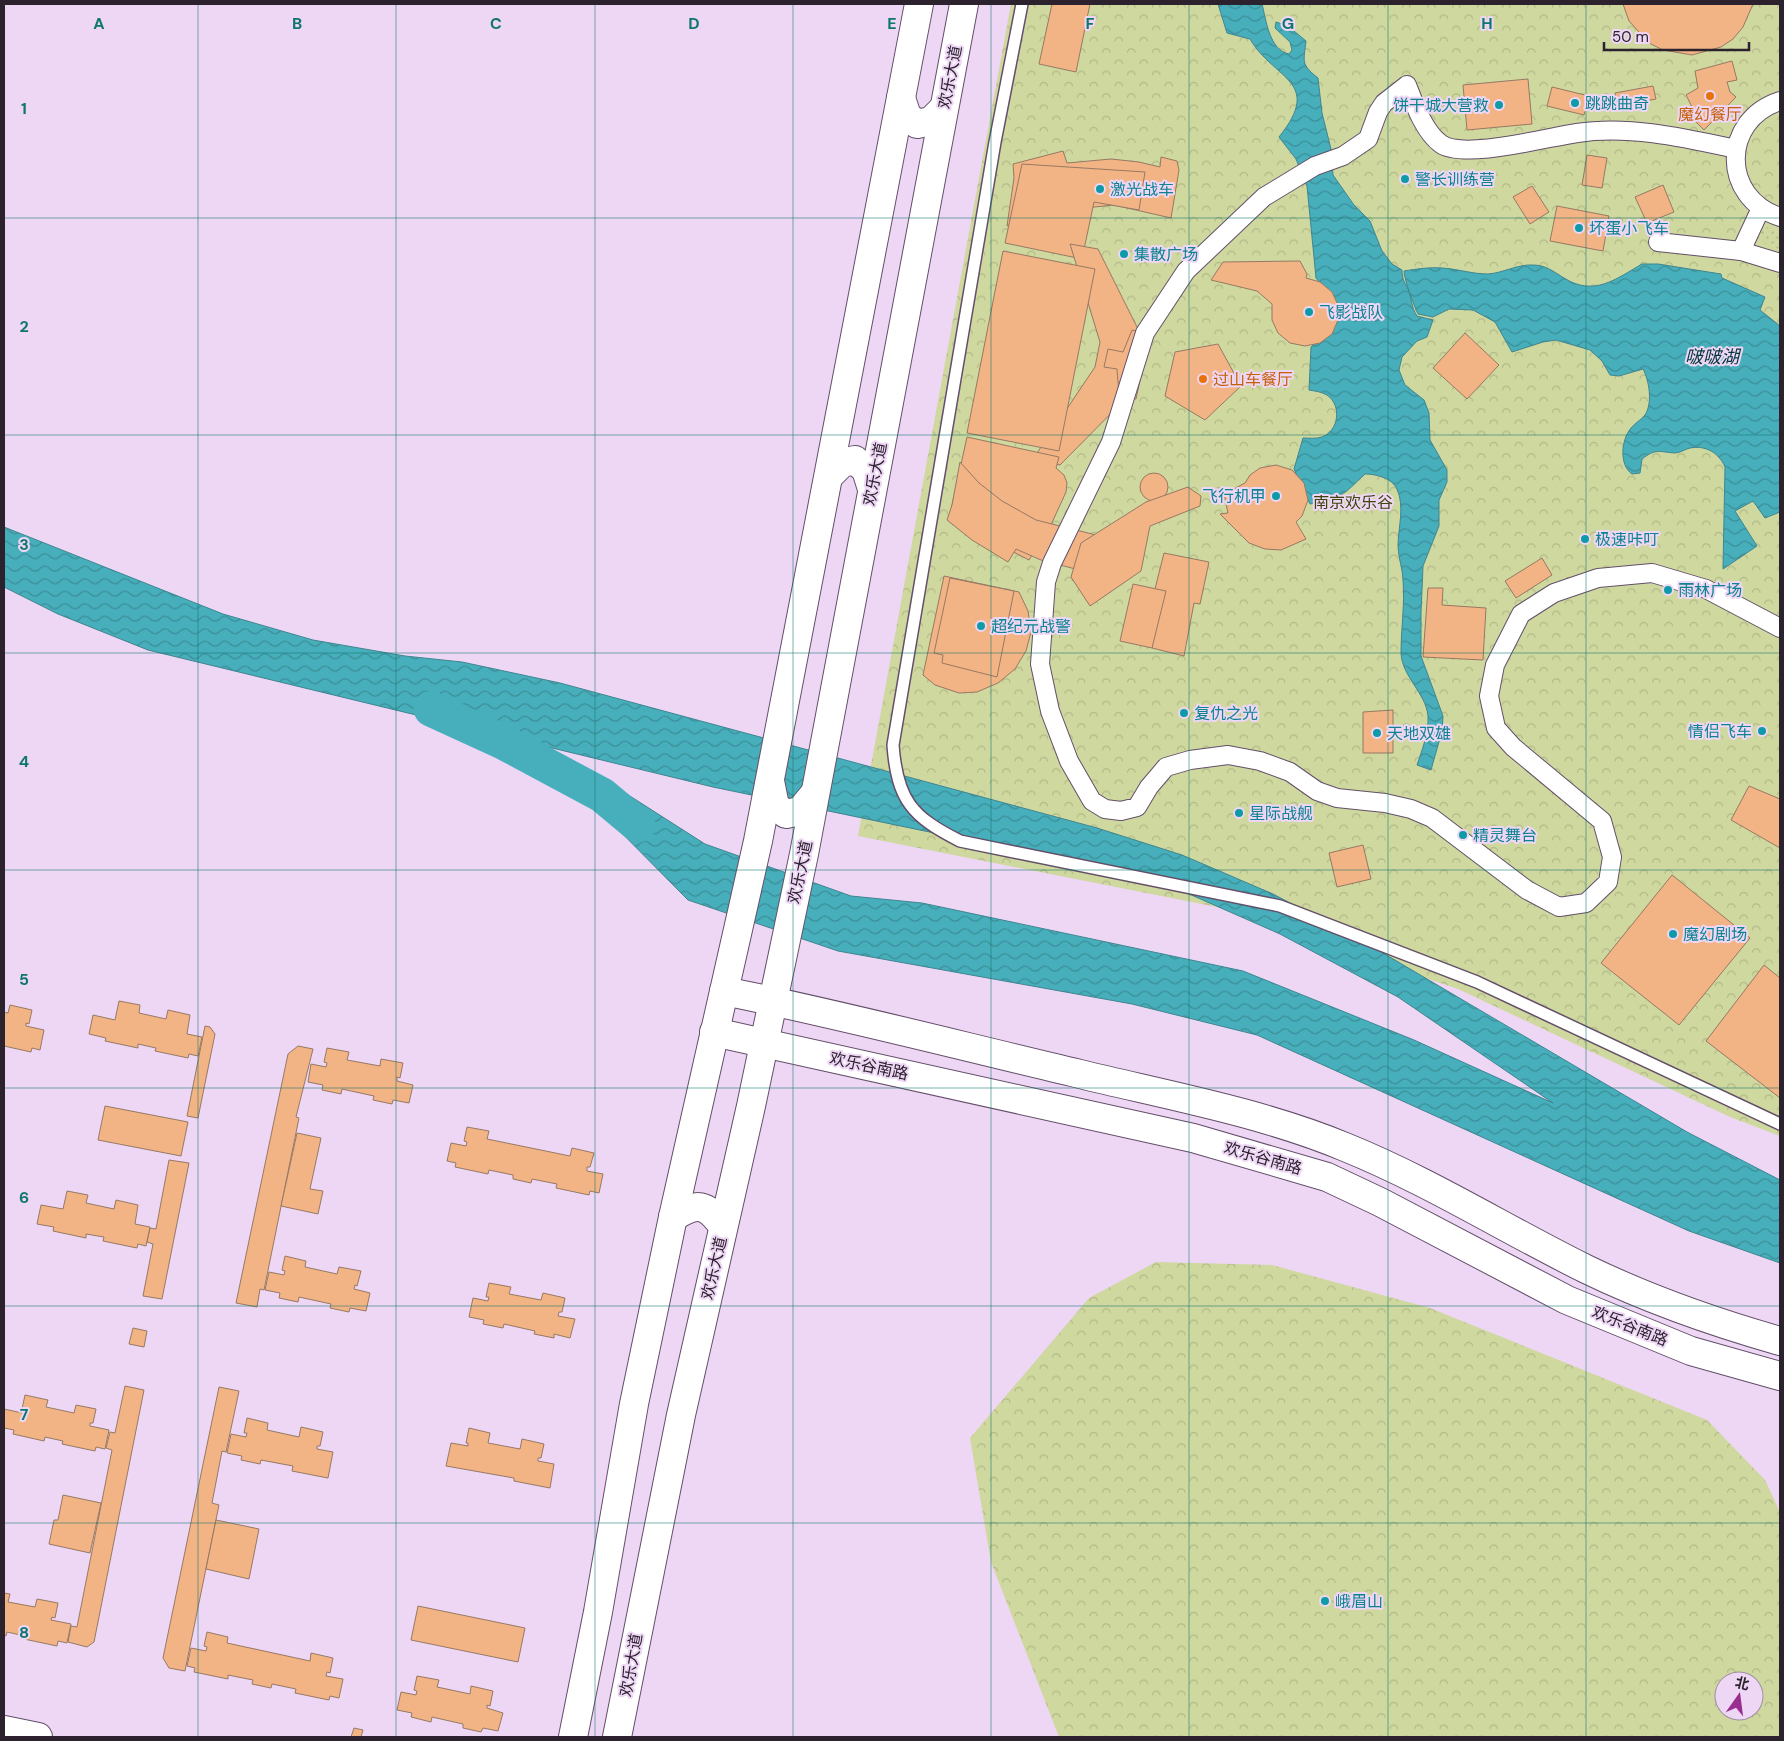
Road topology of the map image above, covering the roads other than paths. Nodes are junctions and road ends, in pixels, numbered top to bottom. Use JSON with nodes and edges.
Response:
{"nodes":[{"id":1,"x":919,"y":4,"type":"edge"},
{"id":2,"x":964,"y":4,"type":"edge"},
{"id":3,"x":1022,"y":4,"type":"edge"},
{"id":4,"x":901,"y":98,"type":"junction"},
{"id":5,"x":1780,"y":101,"type":"edge"},
{"id":6,"x":944,"y":108,"type":"junction"},
{"id":7,"x":1736,"y":150,"type":"junction"},
{"id":8,"x":1761,"y":208,"type":"junction"},
{"id":9,"x":1780,"y":217,"type":"edge"},
{"id":10,"x":1658,"y":242,"type":"dead end"},
{"id":11,"x":1740,"y":252,"type":"junction"},
{"id":12,"x":1780,"y":263,"type":"edge"},
{"id":13,"x":829,"y":476,"type":"junction"},
{"id":14,"x":872,"y":488,"type":"junction"},
{"id":15,"x":1780,"y":628,"type":"edge"},
{"id":16,"x":770,"y":781,"type":"junction"},
{"id":17,"x":815,"y":793,"type":"junction"},
{"id":18,"x":724,"y":990,"type":"junction"},
{"id":19,"x":774,"y":1001,"type":"junction"},
{"id":20,"x":714,"y":1032,"type":"junction"},
{"id":21,"x":765,"y":1044,"type":"junction"},
{"id":22,"x":1780,"y":1124,"type":"edge"},
{"id":23,"x":673,"y":1217,"type":"junction"},
{"id":24,"x":723,"y":1226,"type":"junction"},
{"id":25,"x":1653,"y":1299,"type":"junction"},
{"id":26,"x":1636,"y":1330,"type":"junction"},
{"id":27,"x":1780,"y":1341,"type":"edge"},
{"id":28,"x":1780,"y":1376,"type":"edge"},
{"id":29,"x":587,"y":1667,"type":"junction"},
{"id":30,"x":629,"y":1675,"type":"junction"},
{"id":31,"x":4,"y":1730,"type":"edge"},
{"id":32,"x":38,"y":1737,"type":"edge"},
{"id":33,"x":573,"y":1737,"type":"edge"},
{"id":34,"x":617,"y":1737,"type":"edge"}],
"edges":[{"from":1,"to":4,"type":"main road"},
{"from":2,"to":6,"type":"main road","name":"欢乐大道"},
{"from":3,"to":22,"type":"lane"},
{"from":4,"to":6,"type":"main road"},
{"from":4,"to":13,"type":"main road"},
{"from":5,"to":7,"type":"street"},
{"from":6,"to":14,"type":"main road","name":"欢乐大道"},
{"from":7,"to":8,"type":"street"},
{"from":7,"to":15,"type":"street"},
{"from":8,"to":9,"type":"street"},
{"from":8,"to":11,"type":"street"},
{"from":10,"to":11,"type":"street"},
{"from":11,"to":12,"type":"street"},
{"from":13,"to":14,"type":"main road"},
{"from":13,"to":16,"type":"main road"},
{"from":14,"to":17,"type":"main road","name":"欢乐大道"},
{"from":16,"to":17,"type":"main road"},
{"from":16,"to":18,"type":"main road"},
{"from":17,"to":19,"type":"main road","name":"欢乐大道"},
{"from":18,"to":19,"type":"main road","name":"欢乐谷南路"},
{"from":18,"to":20,"type":"main road"},
{"from":19,"to":21,"type":"main road","name":"欢乐大道"},
{"from":19,"to":25,"type":"main road","name":"欢乐谷南路"},
{"from":20,"to":21,"type":"main road","name":"欢乐谷南路"},
{"from":20,"to":23,"type":"main road"},
{"from":21,"to":24,"type":"main road","name":"欢乐大道"},
{"from":21,"to":26,"type":"main road","name":"欢乐谷南路"},
{"from":23,"to":24,"type":"main road"},
{"from":23,"to":29,"type":"main road"},
{"from":24,"to":30,"type":"main road","name":"欢乐大道"},
{"from":25,"to":26,"type":"main road"},
{"from":25,"to":27,"type":"main road","name":"欢乐谷南路"},
{"from":26,"to":28,"type":"main road","name":"欢乐谷南路"},
{"from":29,"to":30,"type":"main road"},
{"from":29,"to":33,"type":"main road"},
{"from":30,"to":34,"type":"main road","name":"欢乐大道"},
{"from":31,"to":32,"type":"main road"}]}
